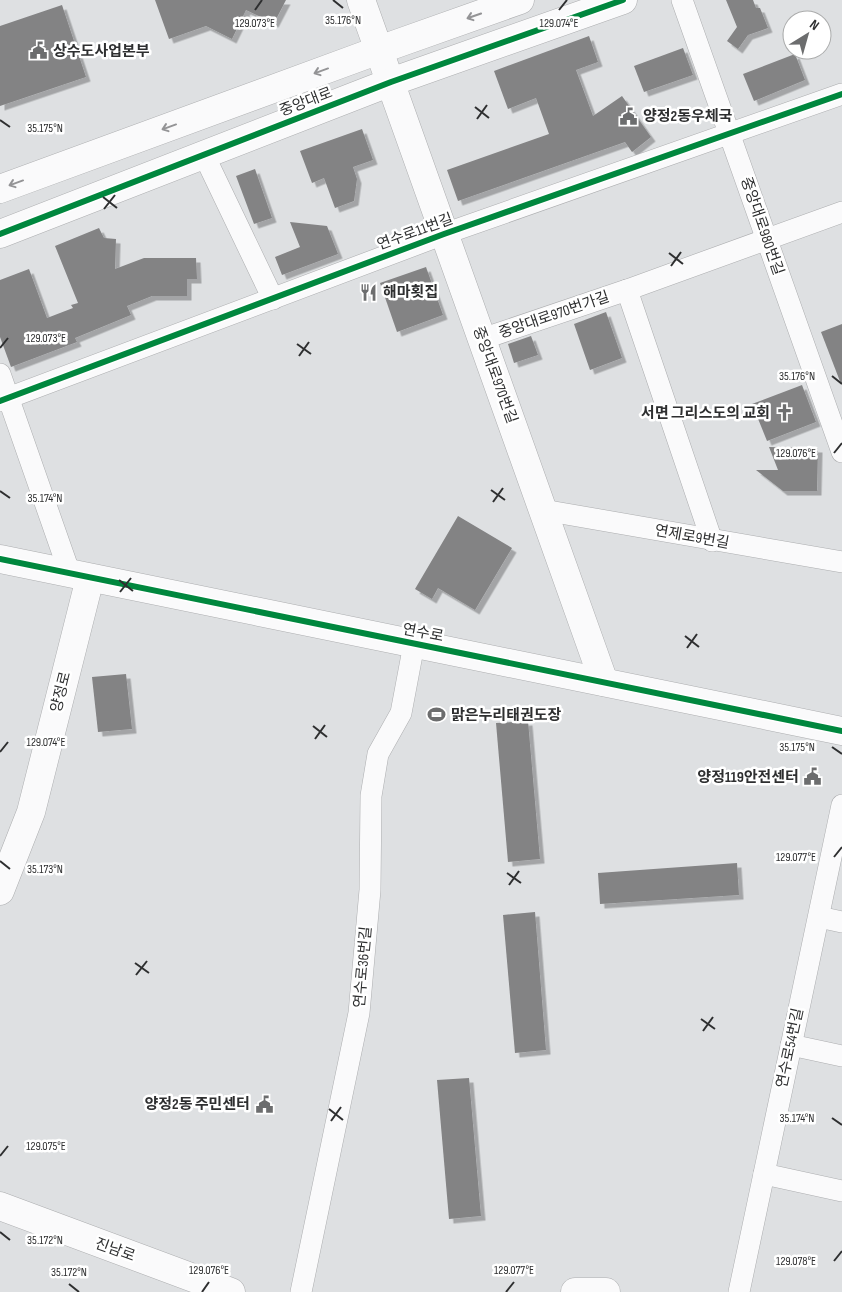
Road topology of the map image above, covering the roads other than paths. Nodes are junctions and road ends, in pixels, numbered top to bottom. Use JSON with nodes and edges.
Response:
{"nodes":[{"id":1,"x":361,"y":0,"type":"edge"},
{"id":2,"x":520,"y":0,"type":"edge"},
{"id":3,"x":623,"y":0,"type":"edge"},
{"id":4,"x":682,"y":0,"type":"edge"},
{"id":5,"x":385,"y":67,"type":"junction"},
{"id":6,"x":842,"y":94,"type":"edge"},
{"id":7,"x":730,"y":133,"type":"junction"},
{"id":8,"x":204,"y":155,"type":"junction"},
{"id":9,"x":0,"y":189,"type":"edge"},
{"id":10,"x":842,"y":212,"type":"edge"},
{"id":11,"x":0,"y":234,"type":"edge"},
{"id":12,"x":444,"y":234,"type":"junction"},
{"id":13,"x":766,"y":241,"type":"junction"},
{"id":14,"x":627,"y":290,"type":"junction"},
{"id":15,"x":273,"y":298,"type":"junction"},
{"id":16,"x":482,"y":340,"type":"junction"},
{"id":17,"x":0,"y":374,"type":"edge"},
{"id":18,"x":4,"y":400,"type":"edge"},
{"id":19,"x":842,"y":452,"type":"edge"},
{"id":20,"x":543,"y":510,"type":"junction"},
{"id":21,"x":712,"y":541,"type":"junction"},
{"id":22,"x":0,"y":559,"type":"edge"},
{"id":23,"x":842,"y":562,"type":"edge"},
{"id":24,"x":80,"y":576,"type":"junction"},
{"id":25,"x":414,"y":644,"type":"junction"},
{"id":26,"x":604,"y":682,"type":"junction"},
{"id":27,"x":842,"y":731,"type":"edge"},
{"id":28,"x":842,"y":804,"type":"edge"},
{"id":29,"x":0,"y":891,"type":"edge"},
{"id":30,"x":819,"y":917,"type":"junction"},
{"id":31,"x":842,"y":922,"type":"edge"},
{"id":32,"x":791,"y":1045,"type":"junction"},
{"id":33,"x":842,"y":1056,"type":"edge"},
{"id":34,"x":764,"y":1174,"type":"junction"},
{"id":35,"x":842,"y":1191,"type":"edge"},
{"id":36,"x":0,"y":1206,"type":"edge"},
{"id":37,"x":231,"y":1292,"type":"edge"},
{"id":38,"x":301,"y":1292,"type":"edge"},
{"id":39,"x":739,"y":1292,"type":"edge"}],
"edges":[{"from":1,"to":5,"type":"main road","name":"중앙대로970번길"},
{"from":2,"to":5,"type":"main road","name":"중앙대로","one_way":true},
{"from":3,"to":5,"type":"main road","name":"중앙대로"},
{"from":4,"to":7,"type":"street","name":"중앙대로980번길"},
{"from":5,"to":8,"type":"main road","name":"중앙대로"},
{"from":5,"to":9,"type":"main road","name":"중앙대로","one_way":true},
{"from":5,"to":12,"type":"main road","name":"중앙대로970번길"},
{"from":6,"to":7,"type":"street","name":"연수로11번길"},
{"from":7,"to":12,"type":"street","name":"연수로11번길"},
{"from":7,"to":13,"type":"street","name":"중앙대로980번길"},
{"from":8,"to":11,"type":"main road","name":"중앙대로"},
{"from":8,"to":15,"type":"street"},
{"from":10,"to":13,"type":"street","name":"중앙대로970번가길"},
{"from":12,"to":15,"type":"street","name":"연수로11번길"},
{"from":12,"to":16,"type":"main road","name":"중앙대로970번길"},
{"from":13,"to":14,"type":"street","name":"중앙대로970번가길"},
{"from":13,"to":19,"type":"street","name":"중앙대로980번길"},
{"from":14,"to":16,"type":"street","name":"중앙대로970번가길"},
{"from":14,"to":21,"type":"street","name":"중앙대로970번가길"},
{"from":15,"to":18,"type":"street","name":"연수로11번길"},
{"from":16,"to":20,"type":"main road","name":"중앙대로970번길"},
{"from":17,"to":18,"type":"street"},
{"from":18,"to":24,"type":"street"},
{"from":20,"to":21,"type":"street","name":"연제로9번길"},
{"from":20,"to":26,"type":"main road","name":"중앙대로970번길"},
{"from":21,"to":23,"type":"street","name":"연제로9번길"},
{"from":22,"to":24,"type":"main road","name":"연수로"},
{"from":24,"to":25,"type":"main road","name":"연수로"},
{"from":24,"to":29,"type":"main road","name":"양정로"},
{"from":25,"to":26,"type":"main road","name":"연수로"},
{"from":25,"to":38,"type":"street","name":"연수로36번길"},
{"from":26,"to":27,"type":"main road","name":"연수로"},
{"from":28,"to":30,"type":"street","name":"연수로54번길"},
{"from":30,"to":31,"type":"street"},
{"from":30,"to":32,"type":"street","name":"연수로54번길"},
{"from":32,"to":33,"type":"street"},
{"from":32,"to":34,"type":"street","name":"연수로54번길"},
{"from":34,"to":35,"type":"street"},
{"from":34,"to":39,"type":"street","name":"연수로54번길"},
{"from":36,"to":37,"type":"main road","name":"진남로"}]}
